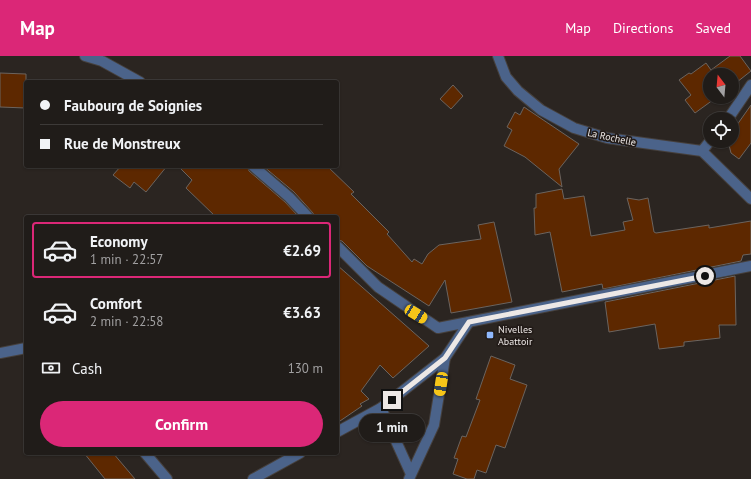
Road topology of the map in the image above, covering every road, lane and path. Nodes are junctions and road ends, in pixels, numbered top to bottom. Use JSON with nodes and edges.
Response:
{"nodes":[{"id":1,"x":85,"y":56,"type":"edge"},
{"id":2,"x":501,"y":58,"type":"edge"},
{"id":3,"x":137,"y":80,"type":"edge"},
{"id":4,"x":751,"y":85,"type":"edge"},
{"id":5,"x":733,"y":112,"type":"edge"},
{"id":6,"x":704,"y":148,"type":"edge"},
{"id":7,"x":702,"y":151,"type":"junction"},
{"id":8,"x":254,"y":168,"type":"edge"},
{"id":9,"x":751,"y":199,"type":"edge"},
{"id":10,"x":306,"y":215,"type":"edge"},
{"id":11,"x":339,"y":248,"type":"edge"},
{"id":12,"x":751,"y":266,"type":"edge"},
{"id":13,"x":469,"y":322,"type":"junction"},
{"id":14,"x":24,"y":348,"type":"edge"},
{"id":15,"x":0,"y":353,"type":"edge"},
{"id":16,"x":445,"y":358,"type":"junction"},
{"id":17,"x":381,"y":408,"type":"junction"},
{"id":18,"x":339,"y":431,"type":"edge"},
{"id":19,"x":147,"y":455,"type":"edge"},
{"id":20,"x":296,"y":455,"type":"edge"},
{"id":21,"x":410,"y":476,"type":"edge"},
{"id":22,"x":166,"y":479,"type":"edge"},
{"id":23,"x":253,"y":479,"type":"edge"}],
"edges":[{"from":1,"to":3,"type":"street"},
{"from":2,"to":7,"type":"street","name":"La Rochelle"},
{"from":4,"to":5,"type":"street"},
{"from":6,"to":7,"type":"street"},
{"from":7,"to":9,"type":"street"},
{"from":8,"to":10,"type":"street"},
{"from":11,"to":13,"type":"street"},
{"from":12,"to":13,"type":"street"},
{"from":13,"to":16,"type":"street"},
{"from":14,"to":15,"type":"street"},
{"from":16,"to":17,"type":"street"},
{"from":16,"to":21,"type":"street"},
{"from":17,"to":18,"type":"street"},
{"from":17,"to":21,"type":"street"},
{"from":19,"to":22,"type":"street"},
{"from":20,"to":23,"type":"street"}]}
